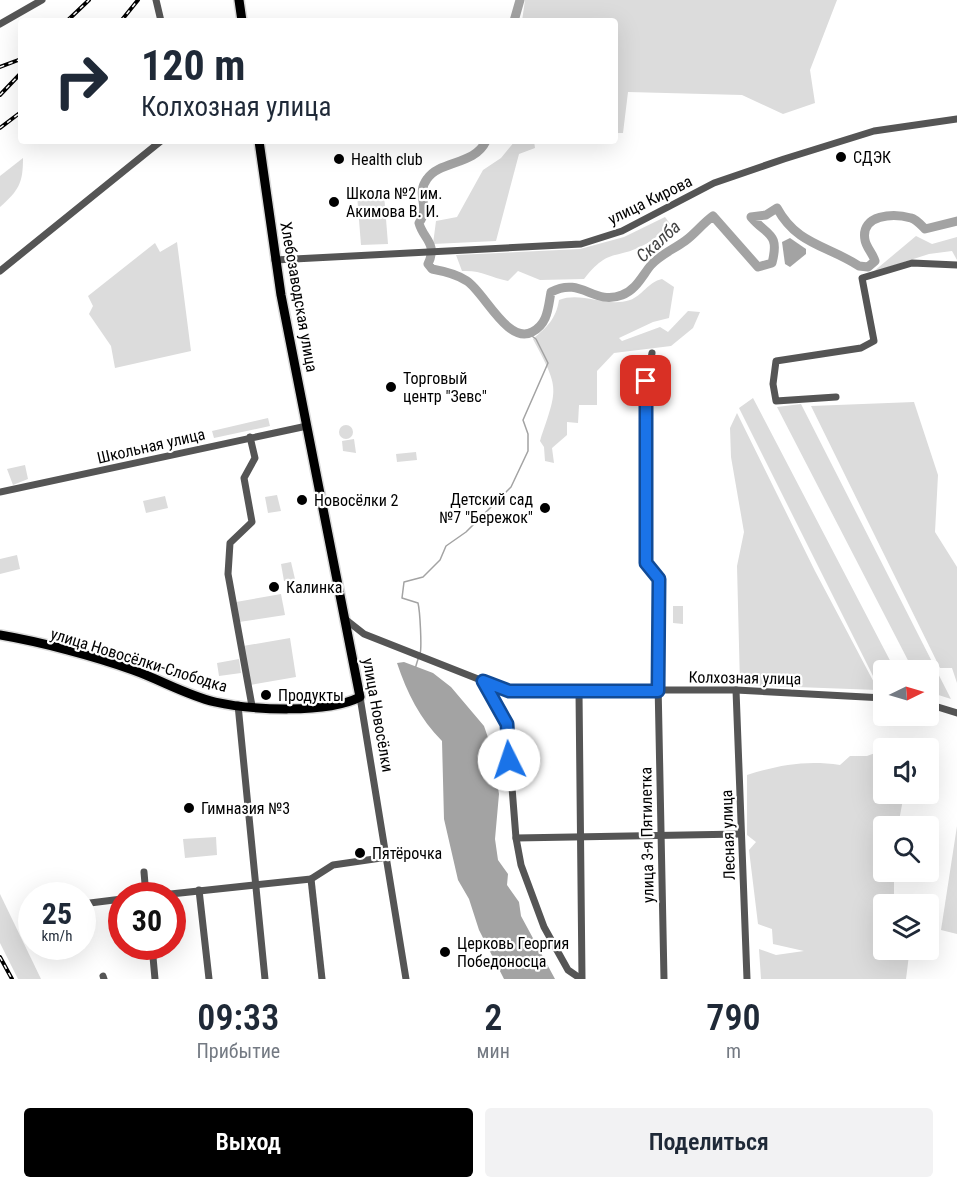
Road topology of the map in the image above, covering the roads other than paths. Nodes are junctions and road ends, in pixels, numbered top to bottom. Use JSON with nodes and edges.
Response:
{"nodes":[{"id":1,"x":42,"y":0,"type":"edge"},
{"id":2,"x":156,"y":0,"type":"edge"},
{"id":3,"x":239,"y":0,"type":"edge"},
{"id":4,"x":160,"y":18,"type":"edge"},
{"id":5,"x":242,"y":18,"type":"edge"},
{"id":6,"x":0,"y":24,"type":"edge"},
{"id":7,"x":957,"y":119,"type":"edge"},
{"id":8,"x":157,"y":144,"type":"edge"},
{"id":9,"x":259,"y":144,"type":"edge"},
{"id":10,"x":275,"y":260,"type":"junction"},
{"id":11,"x":957,"y":265,"type":"edge"},
{"id":12,"x":0,"y":271,"type":"edge"},
{"id":13,"x":652,"y":354,"type":"dead end"},
{"id":14,"x":836,"y":397,"type":"dead end"},
{"id":15,"x":308,"y":426,"type":"junction"},
{"id":16,"x":250,"y":437,"type":"junction"},
{"id":17,"x":313,"y":457,"type":"joint"},
{"id":18,"x":0,"y":492,"type":"edge"},
{"id":19,"x":345,"y":619,"type":"junction"},
{"id":20,"x":364,"y":634,"type":"junction"},
{"id":21,"x":0,"y":635,"type":"edge"},
{"id":22,"x":349,"y":639,"type":"junction"},
{"id":23,"x":483,"y":681,"type":"junction"},
{"id":24,"x":736,"y":690,"type":"junction"},
{"id":25,"x":658,"y":691,"type":"junction"},
{"id":26,"x":579,"y":692,"type":"junction"},
{"id":27,"x":360,"y":697,"type":"junction"},
{"id":28,"x":873,"y":697,"type":"edge"},
{"id":29,"x":238,"y":705,"type":"junction"},
{"id":30,"x":252,"y":706,"type":"junction"},
{"id":31,"x":939,"y":707,"type":"edge"},
{"id":32,"x":957,"y":713,"type":"edge"},
{"id":33,"x":741,"y":834,"type":"junction"},
{"id":34,"x":660,"y":836,"type":"junction"},
{"id":35,"x":581,"y":837,"type":"junction"},
{"id":36,"x":516,"y":838,"type":"junction"},
{"id":37,"x":388,"y":857,"type":"junction"},
{"id":38,"x":144,"y":872,"type":"dead end"},
{"id":39,"x":311,"y":879,"type":"junction"},
{"id":40,"x":145,"y":882,"type":"edge"},
{"id":41,"x":255,"y":884,"type":"junction"},
{"id":42,"x":199,"y":890,"type":"junction"},
{"id":43,"x":186,"y":892,"type":"edge"},
{"id":44,"x":153,"y":960,"type":"edge"},
{"id":45,"x":155,"y":979,"type":"edge"},
{"id":46,"x":209,"y":979,"type":"edge"},
{"id":47,"x":265,"y":979,"type":"edge"},
{"id":48,"x":322,"y":979,"type":"edge"},
{"id":49,"x":406,"y":979,"type":"edge"},
{"id":50,"x":582,"y":979,"type":"edge"},
{"id":51,"x":664,"y":979,"type":"edge"},
{"id":52,"x":747,"y":979,"type":"edge"}],
"edges":[{"from":1,"to":6,"type":"street"},
{"from":2,"to":4,"type":"street"},
{"from":3,"to":5,"type":"main road"},
{"from":7,"to":10,"type":"street","name":"улица Кирова"},
{"from":8,"to":12,"type":"street"},
{"from":9,"to":10,"type":"main road","name":"Хлебозаводская улица"},
{"from":10,"to":15,"type":"main road","name":"Хлебозаводская улица"},
{"from":11,"to":14,"type":"street"},
{"from":13,"to":25,"type":"street","name":"улица 3-я Пятилетка"},
{"from":15,"to":16,"type":"street","name":"Школьная улица"},
{"from":15,"to":17,"type":"main road","name":"Хлебозаводская улица"},
{"from":16,"to":18,"type":"street","name":"Школьная улица"},
{"from":16,"to":30,"type":"street"},
{"from":17,"to":19,"type":"main road","name":"улица Новосёлки"},
{"from":19,"to":20,"type":"street","name":"Колхозная улица"},
{"from":19,"to":22,"type":"main road","name":"улица Новосёлки"},
{"from":20,"to":22,"type":"street"},
{"from":20,"to":23,"type":"street","name":"Колхозная улица"},
{"from":21,"to":29,"type":"main road","name":"улица Новосёлки-Слободка"},
{"from":22,"to":27,"type":"main road","name":"улица Новосёлки"},
{"from":23,"to":26,"type":"street","name":"Колхозная улица"},
{"from":23,"to":36,"type":"street"},
{"from":24,"to":25,"type":"street","name":"Колхозная улица"},
{"from":24,"to":28,"type":"street","name":"Колхозная улица"},
{"from":24,"to":33,"type":"street","name":"Лесная улица"},
{"from":25,"to":26,"type":"street","name":"Колхозная улица"},
{"from":25,"to":34,"type":"street","name":"улица 3-я Пятилетка"},
{"from":26,"to":35,"type":"street"},
{"from":27,"to":30,"type":"main road","name":"улица Новосёлки-Слободка"},
{"from":27,"to":37,"type":"street","name":"улица Новосёлки"},
{"from":29,"to":30,"type":"main road","name":"улица Новосёлки-Слободка"},
{"from":29,"to":41,"type":"street"},
{"from":31,"to":32,"type":"street"},
{"from":33,"to":34,"type":"street"},
{"from":33,"to":52,"type":"street","name":"Лесная улица"},
{"from":34,"to":35,"type":"street"},
{"from":34,"to":51,"type":"street","name":"улица 3-я Пятилетка"},
{"from":35,"to":36,"type":"street"},
{"from":35,"to":50,"type":"street"},
{"from":36,"to":50,"type":"street"},
{"from":37,"to":39,"type":"street"},
{"from":37,"to":49,"type":"street","name":"улица Новосёлки"},
{"from":38,"to":40,"type":"street"},
{"from":39,"to":41,"type":"street"},
{"from":39,"to":48,"type":"street"},
{"from":41,"to":42,"type":"street"},
{"from":41,"to":47,"type":"street"},
{"from":42,"to":43,"type":"street"},
{"from":42,"to":46,"type":"street"},
{"from":44,"to":45,"type":"street"}]}
